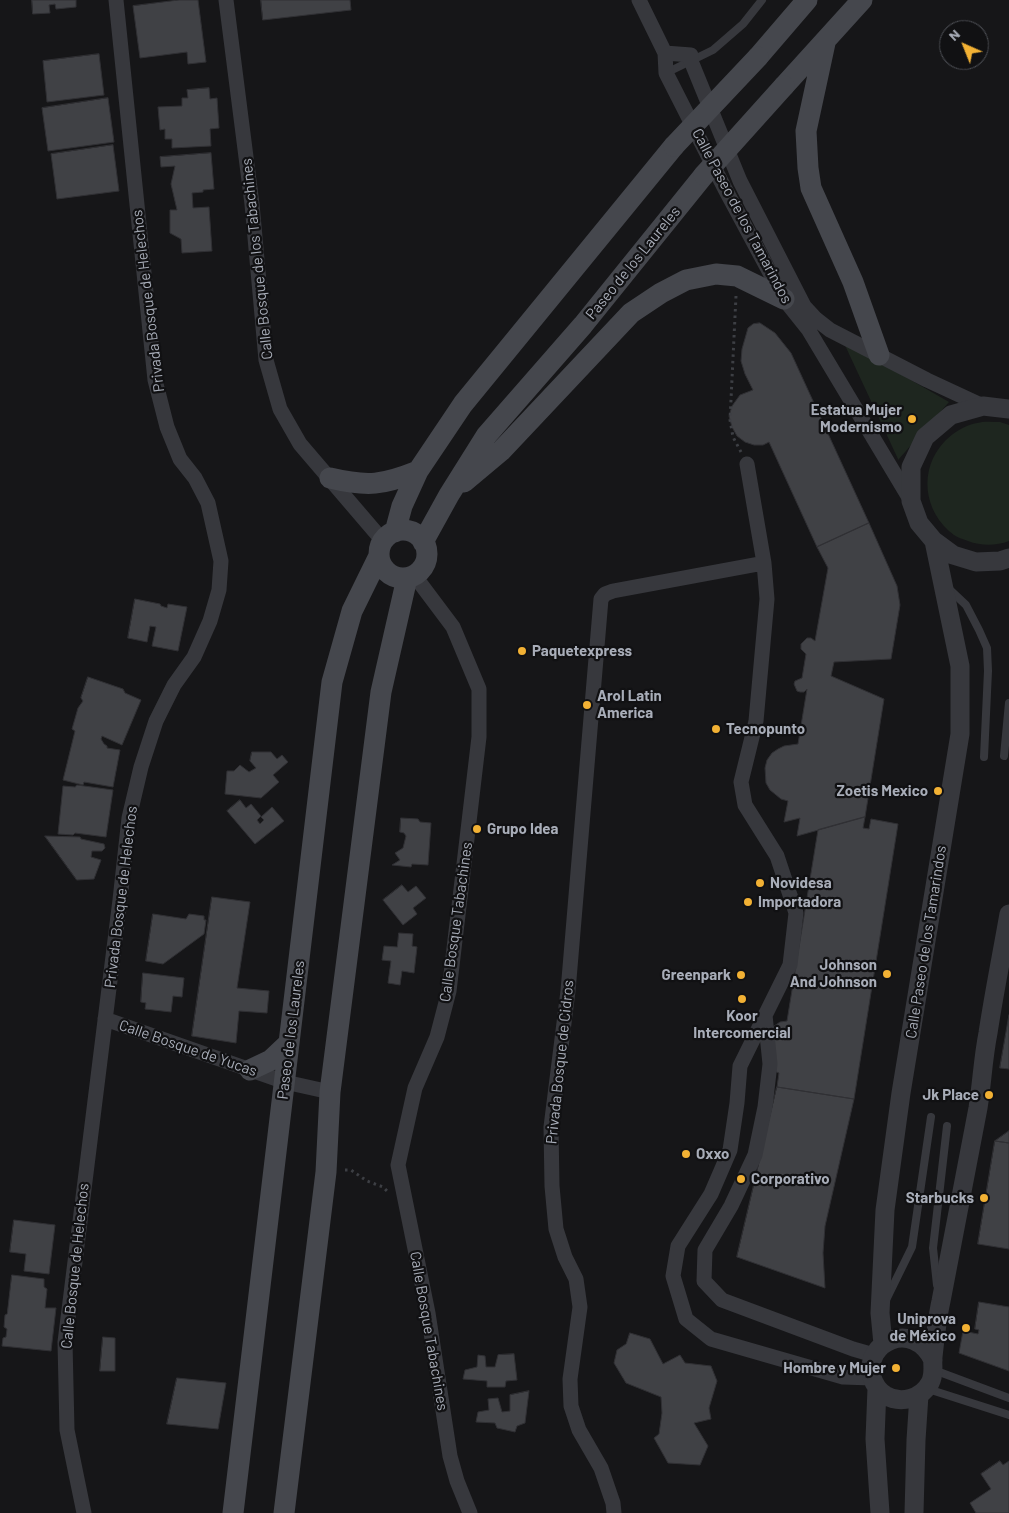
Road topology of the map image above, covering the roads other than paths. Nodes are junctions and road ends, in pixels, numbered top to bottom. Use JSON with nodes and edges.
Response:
{"nodes":[{"id":1,"x":116,"y":0,"type":"edge"},
{"id":2,"x":226,"y":0,"type":"edge"},
{"id":3,"x":639,"y":0,"type":"edge"},
{"id":4,"x":762,"y":0,"type":"edge"},
{"id":5,"x":807,"y":0,"type":"edge"},
{"id":6,"x":862,"y":0,"type":"edge"},
{"id":7,"x":825,"y":43,"type":"junction"},
{"id":8,"x":665,"y":53,"type":"junction"},
{"id":9,"x":691,"y":61,"type":"junction"},
{"id":10,"x":666,"y":73,"type":"junction"},
{"id":11,"x":784,"y":299,"type":"junction"},
{"id":12,"x":879,"y":355,"type":"junction"},
{"id":13,"x":983,"y":406,"type":"junction"},
{"id":14,"x":1009,"y":409,"type":"edge"},
{"id":15,"x":747,"y":464,"type":"road end"},
{"id":16,"x":418,"y":472,"type":"junction"},
{"id":17,"x":330,"y":478,"type":"junction"},
{"id":18,"x":449,"y":495,"type":"junction"},
{"id":19,"x":911,"y":501,"type":"junction"},
{"id":20,"x":934,"y":541,"type":"junction"},
{"id":21,"x":423,"y":542,"type":"junction"},
{"id":22,"x":386,"y":543,"type":"junction"},
{"id":23,"x":1009,"y":558,"type":"edge"},
{"id":24,"x":764,"y":563,"type":"junction"},
{"id":25,"x":410,"y":576,"type":"junction"},
{"id":26,"x":942,"y":582,"type":"junction"},
{"id":27,"x":1009,"y":703,"type":"edge"},
{"id":28,"x":1004,"y":756,"type":"dead end"},
{"id":29,"x":984,"y":757,"type":"dead end"},
{"id":30,"x":1009,"y":914,"type":"edge"},
{"id":31,"x":765,"y":1015,"type":"junction"},
{"id":32,"x":105,"y":1018,"type":"junction"},
{"id":33,"x":290,"y":1043,"type":"junction"},
{"id":34,"x":250,"y":1070,"type":"junction"},
{"id":35,"x":285,"y":1082,"type":"junction"},
{"id":36,"x":330,"y":1092,"type":"junction"},
{"id":37,"x":931,"y":1116,"type":"dead end"},
{"id":38,"x":947,"y":1126,"type":"dead end"},
{"id":39,"x":940,"y":1307,"type":"junction"},
{"id":40,"x":880,"y":1313,"type":"junction"},
{"id":41,"x":879,"y":1350,"type":"junction"},
{"id":42,"x":933,"y":1365,"type":"junction"},
{"id":43,"x":875,"y":1383,"type":"junction"},
{"id":44,"x":923,"y":1392,"type":"junction"},
{"id":45,"x":1009,"y":1398,"type":"edge"},
{"id":46,"x":1009,"y":1415,"type":"edge"},
{"id":47,"x":84,"y":1513,"type":"edge"},
{"id":48,"x":233,"y":1513,"type":"edge"},
{"id":49,"x":284,"y":1513,"type":"edge"},
{"id":50,"x":470,"y":1513,"type":"edge"},
{"id":51,"x":614,"y":1513,"type":"edge"},
{"id":52,"x":880,"y":1513,"type":"edge"},
{"id":53,"x":914,"y":1513,"type":"edge"}],
"edges":[{"from":1,"to":32,"type":"street","name":"Privada Bosque de Helechos"},
{"from":2,"to":17,"type":"street","name":"Calle Bosque de los Tabachines"},
{"from":3,"to":8,"type":"street","name":"Calle Paseo de los Tamarindos"},
{"from":4,"to":9,"type":"lane"},
{"from":5,"to":16,"type":"main road","name":"Paseo de los Laureles","bridge":true},
{"from":6,"to":7,"type":"main road","name":"Paseo de los Laureles"},
{"from":7,"to":12,"type":"main road"},
{"from":7,"to":18,"type":"main road","name":"Paseo de los Laureles","bridge":true},
{"from":8,"to":9,"type":"street"},
{"from":8,"to":10,"type":"street","name":"Calle Paseo de los Tamarindos"},
{"from":9,"to":10,"type":"lane"},
{"from":9,"to":12,"type":"street","name":"Calle Paseo de los Tamarindos"},
{"from":10,"to":11,"type":"street","name":"Calle Paseo de los Tamarindos"},
{"from":11,"to":18,"type":"main road"},
{"from":11,"to":19,"type":"street","name":"Calle Paseo de los Tamarindos"},
{"from":12,"to":13,"type":"street","name":"Calle Paseo de los Tamarindos"},
{"from":13,"to":14,"type":"street"},
{"from":13,"to":19,"type":"street"},
{"from":15,"to":24,"type":"street"},
{"from":16,"to":17,"type":"main road"},
{"from":16,"to":22,"type":"main road","name":"Paseo de los Laureles"},
{"from":17,"to":22,"type":"street","name":"Calle Bosque de los Tabachines"},
{"from":18,"to":21,"type":"main road","name":"Paseo de los Laureles"},
{"from":19,"to":20,"type":"street"},
{"from":20,"to":23,"type":"street"},
{"from":20,"to":26,"type":"street","name":"Calle Paseo de los Tamarindos"},
{"from":21,"to":22,"type":"main road"},
{"from":21,"to":25,"type":"main road"},
{"from":22,"to":25,"type":"main road"},
{"from":22,"to":33,"type":"main road","name":"Paseo de los Laureles"},
{"from":24,"to":31,"type":"street"},
{"from":24,"to":51,"type":"street","name":"Privada Bosque de Cidros"},
{"from":25,"to":36,"type":"main road"},
{"from":25,"to":50,"type":"street","name":"Calle Bosque Tabachines"},
{"from":26,"to":29,"type":"lane"},
{"from":26,"to":40,"type":"street","name":"Calle Paseo de los Tamarindos"},
{"from":27,"to":28,"type":"lane"},
{"from":30,"to":39,"type":"street"},
{"from":31,"to":41,"type":"street"},
{"from":31,"to":43,"type":"street"},
{"from":32,"to":34,"type":"street","name":"Calle Bosque de Yucas"},
{"from":32,"to":47,"type":"street","name":"Calle Bosque de Helechos"},
{"from":33,"to":34,"type":"main road"},
{"from":33,"to":35,"type":"main road","name":"Paseo de los Laureles"},
{"from":34,"to":35,"type":"street","name":"Calle Bosque de Yucas"},
{"from":35,"to":36,"type":"street","name":"Calle Bosque de Yucas"},
{"from":35,"to":48,"type":"main road","name":"Paseo de los Laureles"},
{"from":36,"to":49,"type":"main road"},
{"from":37,"to":40,"type":"lane"},
{"from":38,"to":39,"type":"lane"},
{"from":39,"to":42,"type":"street"},
{"from":40,"to":41,"type":"street","name":"Calle Paseo de los Tamarindos"},
{"from":41,"to":42,"type":"street"},
{"from":41,"to":43,"type":"street"},
{"from":42,"to":44,"type":"street"},
{"from":42,"to":45,"type":"lane"},
{"from":43,"to":44,"type":"street"},
{"from":43,"to":52,"type":"street"},
{"from":44,"to":46,"type":"lane"},
{"from":44,"to":53,"type":"street"}]}
